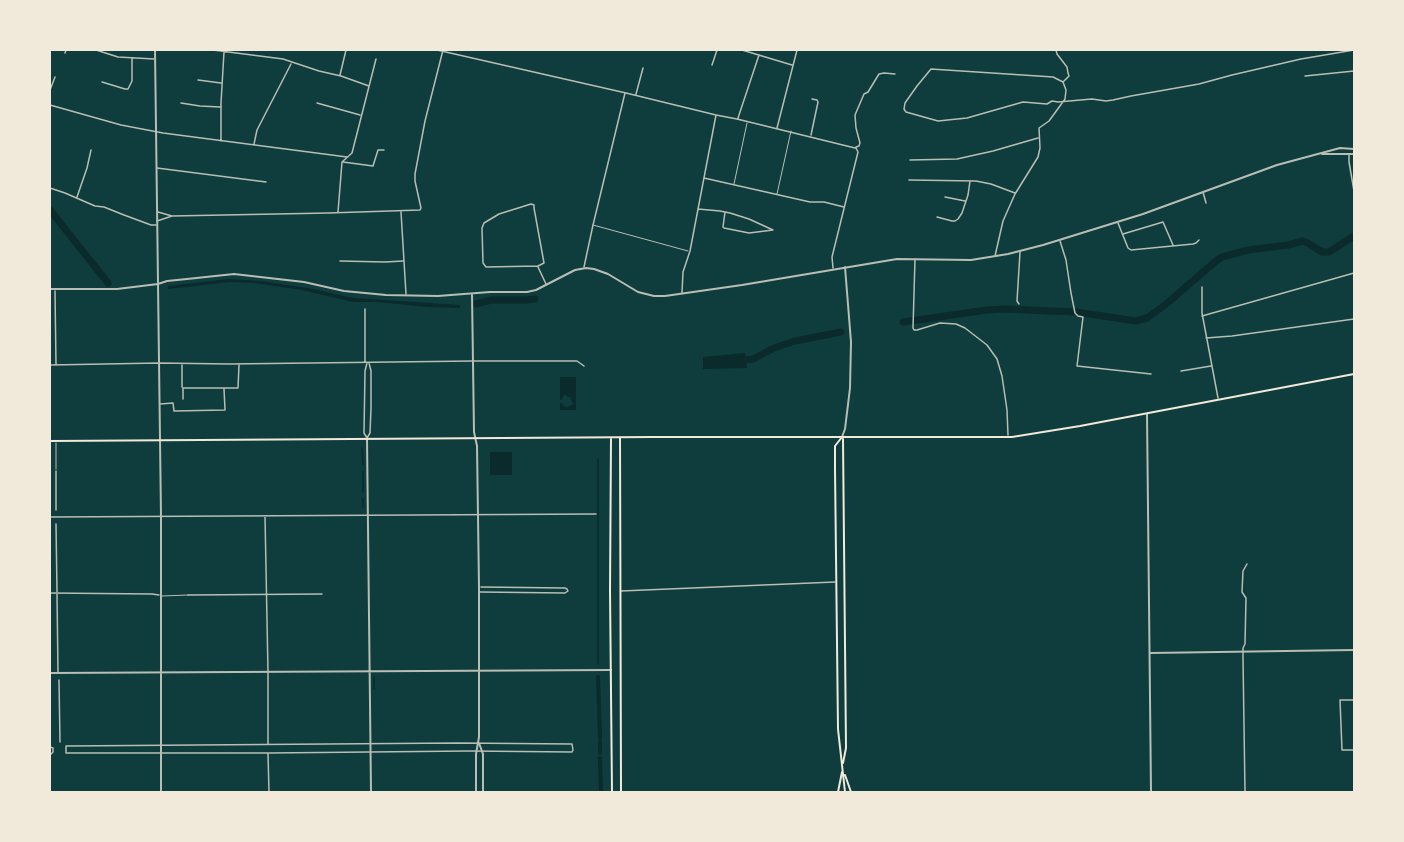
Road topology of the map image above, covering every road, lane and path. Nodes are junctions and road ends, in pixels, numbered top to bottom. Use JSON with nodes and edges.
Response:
{"nodes":[{"id":1,"x":96,"y":50,"type":"edge"},
{"id":2,"x":155,"y":50,"type":"edge"},
{"id":3,"x":213,"y":50,"type":"edge"},
{"id":4,"x":346,"y":50,"type":"edge"},
{"id":5,"x":437,"y":50,"type":"edge"},
{"id":6,"x":443,"y":50,"type":"edge"},
{"id":7,"x":717,"y":50,"type":"edge"},
{"id":8,"x":742,"y":50,"type":"edge"},
{"id":9,"x":797,"y":50,"type":"edge"},
{"id":10,"x":1056,"y":50,"type":"edge"},
{"id":11,"x":1354,"y":50,"type":"edge"},
{"id":12,"x":224,"y":52,"type":"junction"},
{"id":13,"x":759,"y":55,"type":"junction"},
{"id":14,"x":132,"y":58,"type":"junction"},
{"id":15,"x":155,"y":59,"type":"junction"},
{"id":16,"x":376,"y":59,"type":"dead end"},
{"id":17,"x":292,"y":63,"type":"junction"},
{"id":18,"x":792,"y":65,"type":"junction"},
{"id":19,"x":712,"y":66,"type":"dead end"},
{"id":20,"x":643,"y":68,"type":"dead end"},
{"id":21,"x":1354,"y":71,"type":"edge"},
{"id":22,"x":895,"y":74,"type":"dead end"},
{"id":23,"x":339,"y":75,"type":"junction"},
{"id":24,"x":1305,"y":76,"type":"dead end"},
{"id":25,"x":56,"y":77,"type":"dead end"},
{"id":26,"x":198,"y":80,"type":"dead end"},
{"id":27,"x":102,"y":81,"type":"dead end"},
{"id":28,"x":1063,"y":82,"type":"junction"},
{"id":29,"x":222,"y":83,"type":"junction"},
{"id":30,"x":369,"y":86,"type":"junction"},
{"id":31,"x":50,"y":90,"type":"edge"},
{"id":32,"x":626,"y":93,"type":"junction"},
{"id":33,"x":636,"y":95,"type":"junction"},
{"id":34,"x":812,"y":99,"type":"dead end"},
{"id":35,"x":1063,"y":102,"type":"junction"},
{"id":36,"x":181,"y":103,"type":"dead end"},
{"id":37,"x":317,"y":103,"type":"dead end"},
{"id":38,"x":50,"y":105,"type":"edge"},
{"id":39,"x":221,"y":107,"type":"junction"},
{"id":40,"x":361,"y":115,"type":"junction"},
{"id":41,"x":716,"y":115,"type":"junction"},
{"id":42,"x":737,"y":119,"type":"junction"},
{"id":43,"x":748,"y":121,"type":"junction"},
{"id":44,"x":777,"y":129,"type":"junction"},
{"id":45,"x":156,"y":131,"type":"junction"},
{"id":46,"x":791,"y":131,"type":"junction"},
{"id":47,"x":811,"y":136,"type":"junction"},
{"id":48,"x":1039,"y":137,"type":"junction"},
{"id":49,"x":221,"y":141,"type":"junction"},
{"id":50,"x":253,"y":145,"type":"junction"},
{"id":51,"x":855,"y":148,"type":"junction"},
{"id":52,"x":1354,"y":149,"type":"edge"},
{"id":53,"x":91,"y":150,"type":"dead end"},
{"id":54,"x":384,"y":150,"type":"dead end"},
{"id":55,"x":1349,"y":154,"type":"junction"},
{"id":56,"x":1354,"y":154,"type":"edge"},
{"id":57,"x":1316,"y":155,"type":"junction"},
{"id":58,"x":347,"y":157,"type":"junction"},
{"id":59,"x":910,"y":160,"type":"dead end"},
{"id":60,"x":342,"y":162,"type":"junction"},
{"id":61,"x":156,"y":168,"type":"junction"},
{"id":62,"x":703,"y":178,"type":"junction"},
{"id":63,"x":909,"y":180,"type":"dead end"},
{"id":64,"x":970,"y":181,"type":"junction"},
{"id":65,"x":266,"y":182,"type":"dead end"},
{"id":66,"x":734,"y":184,"type":"junction"},
{"id":67,"x":50,"y":188,"type":"edge"},
{"id":68,"x":1354,"y":191,"type":"edge"},
{"id":69,"x":1203,"y":192,"type":"junction"},
{"id":70,"x":777,"y":194,"type":"junction"},
{"id":71,"x":1015,"y":194,"type":"junction"},
{"id":72,"x":945,"y":197,"type":"dead end"},
{"id":73,"x":76,"y":198,"type":"junction"},
{"id":74,"x":966,"y":201,"type":"junction"},
{"id":75,"x":1206,"y":203,"type":"dead end"},
{"id":76,"x":844,"y":207,"type":"junction"},
{"id":77,"x":697,"y":209,"type":"junction"},
{"id":78,"x":401,"y":210,"type":"junction"},
{"id":79,"x":156,"y":211,"type":"junction"},
{"id":80,"x":725,"y":212,"type":"junction"},
{"id":81,"x":338,"y":213,"type":"junction"},
{"id":82,"x":172,"y":216,"type":"junction"},
{"id":83,"x":937,"y":217,"type":"dead end"},
{"id":84,"x":1117,"y":221,"type":"junction"},
{"id":85,"x":156,"y":223,"type":"junction"},
{"id":86,"x":593,"y":225,"type":"junction"},
{"id":87,"x":50,"y":232,"type":"edge"},
{"id":88,"x":1122,"y":234,"type":"junction"},
{"id":89,"x":1060,"y":240,"type":"junction"},
{"id":90,"x":1199,"y":240,"type":"dead end"},
{"id":91,"x":1173,"y":245,"type":"junction"},
{"id":92,"x":690,"y":251,"type":"junction"},
{"id":93,"x":1020,"y":251,"type":"junction"},
{"id":94,"x":995,"y":257,"type":"junction"},
{"id":95,"x":915,"y":258,"type":"junction"},
{"id":96,"x":340,"y":261,"type":"dead end"},
{"id":97,"x":404,"y":261,"type":"junction"},
{"id":98,"x":538,"y":266,"type":"junction"},
{"id":99,"x":845,"y":267,"type":"junction"},
{"id":100,"x":584,"y":268,"type":"junction"},
{"id":101,"x":833,"y":269,"type":"junction"},
{"id":102,"x":1354,"y":273,"type":"edge"},
{"id":103,"x":158,"y":284,"type":"junction"},
{"id":104,"x":546,"y":284,"type":"junction"},
{"id":105,"x":1202,"y":287,"type":"dead end"},
{"id":106,"x":50,"y":289,"type":"edge"},
{"id":107,"x":55,"y":289,"type":"junction"},
{"id":108,"x":472,"y":294,"type":"junction"},
{"id":109,"x":682,"y":294,"type":"junction"},
{"id":110,"x":406,"y":295,"type":"junction"},
{"id":111,"x":1019,"y":304,"type":"dead end"},
{"id":112,"x":365,"y":309,"type":"dead end"},
{"id":113,"x":1202,"y":316,"type":"junction"},
{"id":114,"x":1354,"y":319,"type":"edge"},
{"id":115,"x":1206,"y":338,"type":"junction"},
{"id":116,"x":472,"y":361,"type":"junction"},
{"id":117,"x":159,"y":363,"type":"junction"},
{"id":118,"x":367,"y":363,"type":"junction"},
{"id":119,"x":182,"y":364,"type":"junction"},
{"id":120,"x":238,"y":364,"type":"junction"},
{"id":121,"x":50,"y":365,"type":"edge"},
{"id":122,"x":56,"y":365,"type":"junction"},
{"id":123,"x":1212,"y":365,"type":"junction"},
{"id":124,"x":584,"y":366,"type":"dead end"},
{"id":125,"x":1181,"y":370,"type":"dead end"},
{"id":126,"x":1151,"y":374,"type":"dead end"},
{"id":127,"x":1354,"y":374,"type":"edge"},
{"id":128,"x":183,"y":388,"type":"junction"},
{"id":129,"x":224,"y":388,"type":"junction"},
{"id":130,"x":183,"y":399,"type":"dead end"},
{"id":131,"x":1218,"y":401,"type":"junction"},
{"id":132,"x":159,"y":404,"type":"junction"},
{"id":133,"x":1147,"y":414,"type":"junction"},
{"id":134,"x":620,"y":437,"type":"junction"},
{"id":135,"x":843,"y":437,"type":"junction"},
{"id":136,"x":1008,"y":437,"type":"junction"},
{"id":137,"x":611,"y":438,"type":"junction"},
{"id":138,"x":367,"y":439,"type":"junction"},
{"id":139,"x":476,"y":439,"type":"junction"},
{"id":140,"x":50,"y":441,"type":"edge"},
{"id":141,"x":56,"y":441,"type":"junction"},
{"id":142,"x":159,"y":441,"type":"junction"},
{"id":143,"x":56,"y":471,"type":"joint"},
{"id":144,"x":56,"y":510,"type":"dead end"},
{"id":145,"x":477,"y":514,"type":"junction"},
{"id":146,"x":596,"y":514,"type":"dead end"},
{"id":147,"x":265,"y":515,"type":"junction"},
{"id":148,"x":368,"y":515,"type":"junction"},
{"id":149,"x":160,"y":516,"type":"junction"},
{"id":150,"x":50,"y":517,"type":"edge"},
{"id":151,"x":56,"y":524,"type":"dead end"},
{"id":152,"x":1247,"y":564,"type":"dead end"},
{"id":153,"x":836,"y":582,"type":"junction"},
{"id":154,"x":479,"y":587,"type":"junction"},
{"id":155,"x":620,"y":591,"type":"junction"},
{"id":156,"x":479,"y":592,"type":"junction"},
{"id":157,"x":50,"y":593,"type":"edge"},
{"id":158,"x":57,"y":593,"type":"junction"},
{"id":159,"x":322,"y":594,"type":"dead end"},
{"id":160,"x":188,"y":595,"type":"joint"},
{"id":161,"x":266,"y":595,"type":"junction"},
{"id":162,"x":160,"y":596,"type":"junction"},
{"id":163,"x":1354,"y":651,"type":"edge"},
{"id":164,"x":1243,"y":652,"type":"junction"},
{"id":165,"x":1150,"y":653,"type":"junction"},
{"id":166,"x":611,"y":669,"type":"junction"},
{"id":167,"x":479,"y":670,"type":"junction"},
{"id":168,"x":370,"y":671,"type":"junction"},
{"id":169,"x":161,"y":672,"type":"junction"},
{"id":170,"x":268,"y":672,"type":"junction"},
{"id":171,"x":50,"y":673,"type":"edge"},
{"id":172,"x":58,"y":673,"type":"junction"},
{"id":173,"x":59,"y":680,"type":"dead end"},
{"id":174,"x":1354,"y":700,"type":"edge"},
{"id":175,"x":60,"y":742,"type":"dead end"},
{"id":176,"x":479,"y":742,"type":"junction"},
{"id":177,"x":268,"y":744,"type":"junction"},
{"id":178,"x":370,"y":744,"type":"junction"},
{"id":179,"x":162,"y":745,"type":"junction"},
{"id":180,"x":50,"y":747,"type":"edge"},
{"id":181,"x":1354,"y":750,"type":"edge"},
{"id":182,"x":476,"y":751,"type":"junction"},
{"id":183,"x":482,"y":751,"type":"junction"},
{"id":184,"x":370,"y":752,"type":"junction"},
{"id":185,"x":162,"y":753,"type":"junction"},
{"id":186,"x":268,"y":753,"type":"junction"},
{"id":187,"x":50,"y":755,"type":"edge"},
{"id":188,"x":843,"y":767,"type":"junction"},
{"id":189,"x":161,"y":792,"type":"edge"},
{"id":190,"x":269,"y":792,"type":"edge"},
{"id":191,"x":371,"y":792,"type":"edge"},
{"id":192,"x":476,"y":792,"type":"edge"},
{"id":193,"x":483,"y":792,"type":"edge"},
{"id":194,"x":612,"y":792,"type":"edge"},
{"id":195,"x":621,"y":792,"type":"edge"},
{"id":196,"x":838,"y":792,"type":"edge"},
{"id":197,"x":845,"y":792,"type":"edge"},
{"id":198,"x":850,"y":792,"type":"edge"},
{"id":199,"x":1152,"y":792,"type":"edge"},
{"id":200,"x":1245,"y":792,"type":"edge"}],
"edges":[{"from":1,"to":14,"type":"street"},
{"from":2,"to":15,"type":"street"},
{"from":3,"to":12,"type":"street"},
{"from":4,"to":23,"type":"street"},
{"from":5,"to":6,"type":"street"},
{"from":6,"to":32,"type":"street"},
{"from":6,"to":78,"type":"street"},
{"from":7,"to":19,"type":"street"},
{"from":8,"to":13,"type":"street"},
{"from":9,"to":18,"type":"street"},
{"from":10,"to":28,"type":"street"},
{"from":11,"to":35,"type":"street"},
{"from":12,"to":17,"type":"street"},
{"from":12,"to":29,"type":"street"},
{"from":13,"to":18,"type":"street"},
{"from":13,"to":42,"type":"street"},
{"from":14,"to":15,"type":"street"},
{"from":14,"to":27,"type":"street"},
{"from":15,"to":45,"type":"street"},
{"from":16,"to":30,"type":"street"},
{"from":17,"to":23,"type":"street"},
{"from":17,"to":50,"type":"street"},
{"from":18,"to":44,"type":"street"},
{"from":20,"to":33,"type":"street"},
{"from":21,"to":24,"type":"street"},
{"from":22,"to":51,"type":"street"},
{"from":23,"to":30,"type":"street"},
{"from":25,"to":31,"type":"street"},
{"from":26,"to":29,"type":"street"},
{"from":28,"to":35,"type":"street"},
{"from":28,"to":35,"type":"street"},
{"from":29,"to":39,"type":"street"},
{"from":30,"to":40,"type":"street"},
{"from":32,"to":33,"type":"street"},
{"from":32,"to":86,"type":"street"},
{"from":33,"to":41,"type":"street"},
{"from":34,"to":47,"type":"street"},
{"from":35,"to":48,"type":"street"},
{"from":36,"to":39,"type":"street"},
{"from":37,"to":40,"type":"street"},
{"from":38,"to":45,"type":"street"},
{"from":39,"to":49,"type":"street"},
{"from":40,"to":58,"type":"street"},
{"from":41,"to":42,"type":"street"},
{"from":41,"to":62,"type":"street"},
{"from":42,"to":43,"type":"street"},
{"from":43,"to":44,"type":"street"},
{"from":43,"to":66,"type":"lane"},
{"from":44,"to":46,"type":"street"},
{"from":45,"to":49,"type":"street"},
{"from":45,"to":61,"type":"street"},
{"from":46,"to":47,"type":"street"},
{"from":46,"to":70,"type":"lane"},
{"from":47,"to":51,"type":"street"},
{"from":48,"to":59,"type":"street"},
{"from":48,"to":71,"type":"street"},
{"from":49,"to":50,"type":"street"},
{"from":50,"to":58,"type":"street"},
{"from":51,"to":76,"type":"street"},
{"from":52,"to":57,"type":"street"},
{"from":53,"to":73,"type":"street"},
{"from":54,"to":60,"type":"street"},
{"from":55,"to":56,"type":"street"},
{"from":55,"to":57,"type":"street"},
{"from":55,"to":68,"type":"street"},
{"from":57,"to":69,"type":"street"},
{"from":58,"to":60,"type":"street"},
{"from":60,"to":81,"type":"street"},
{"from":61,"to":65,"type":"street"},
{"from":61,"to":79,"type":"street"},
{"from":62,"to":66,"type":"street"},
{"from":62,"to":77,"type":"street"},
{"from":63,"to":64,"type":"street"},
{"from":64,"to":71,"type":"street"},
{"from":64,"to":74,"type":"street"},
{"from":66,"to":70,"type":"street"},
{"from":67,"to":73,"type":"street"},
{"from":69,"to":75,"type":"street"},
{"from":69,"to":84,"type":"street"},
{"from":70,"to":76,"type":"street"},
{"from":71,"to":94,"type":"street"},
{"from":72,"to":74,"type":"street"},
{"from":73,"to":85,"type":"street"},
{"from":74,"to":83,"type":"street"},
{"from":76,"to":101,"type":"street"},
{"from":77,"to":80,"type":"street"},
{"from":77,"to":92,"type":"street"},
{"from":78,"to":81,"type":"street"},
{"from":78,"to":97,"type":"street"},
{"from":79,"to":82,"type":"street"},
{"from":79,"to":85,"type":"street"},
{"from":80,"to":80,"type":"street"},
{"from":81,"to":82,"type":"street"},
{"from":82,"to":85,"type":"street"},
{"from":84,"to":88,"type":"street"},
{"from":84,"to":89,"type":"street"},
{"from":85,"to":103,"type":"street"},
{"from":86,"to":92,"type":"lane"},
{"from":86,"to":100,"type":"street"},
{"from":87,"to":106,"type":"street"},
{"from":88,"to":91,"type":"street"},
{"from":88,"to":91,"type":"street"},
{"from":89,"to":93,"type":"street"},
{"from":89,"to":126,"type":"street"},
{"from":90,"to":91,"type":"street"},
{"from":92,"to":109,"type":"street"},
{"from":93,"to":94,"type":"street"},
{"from":93,"to":111,"type":"street"},
{"from":94,"to":95,"type":"street"},
{"from":95,"to":99,"type":"street"},
{"from":95,"to":136,"type":"street"},
{"from":96,"to":97,"type":"street"},
{"from":97,"to":110,"type":"street"},
{"from":98,"to":98,"type":"street"},
{"from":98,"to":104,"type":"street"},
{"from":99,"to":101,"type":"street"},
{"from":99,"to":135,"type":"street"},
{"from":100,"to":104,"type":"street"},
{"from":100,"to":109,"type":"street"},
{"from":101,"to":109,"type":"street"},
{"from":102,"to":113,"type":"street"},
{"from":103,"to":107,"type":"street"},
{"from":103,"to":110,"type":"street"},
{"from":103,"to":117,"type":"street"},
{"from":104,"to":108,"type":"street"},
{"from":105,"to":113,"type":"street"},
{"from":106,"to":107,"type":"street"},
{"from":107,"to":122,"type":"street"},
{"from":108,"to":110,"type":"street"},
{"from":108,"to":116,"type":"street"},
{"from":112,"to":118,"type":"street"},
{"from":113,"to":115,"type":"street"},
{"from":114,"to":115,"type":"street"},
{"from":115,"to":123,"type":"street"},
{"from":116,"to":118,"type":"street"},
{"from":116,"to":124,"type":"street"},
{"from":116,"to":139,"type":"street"},
{"from":117,"to":119,"type":"street"},
{"from":117,"to":122,"type":"street"},
{"from":117,"to":132,"type":"street"},
{"from":118,"to":120,"type":"street"},
{"from":118,"to":138,"type":"street"},
{"from":118,"to":138,"type":"street"},
{"from":119,"to":120,"type":"street"},
{"from":119,"to":128,"type":"street"},
{"from":120,"to":129,"type":"street"},
{"from":121,"to":122,"type":"street"},
{"from":123,"to":125,"type":"street"},
{"from":123,"to":131,"type":"street"},
{"from":127,"to":131,"type":"main road"},
{"from":128,"to":129,"type":"street"},
{"from":128,"to":130,"type":"street"},
{"from":129,"to":132,"type":"street"},
{"from":131,"to":133,"type":"main road"},
{"from":132,"to":142,"type":"street"},
{"from":133,"to":136,"type":"main road"},
{"from":133,"to":165,"type":"street"},
{"from":134,"to":135,"type":"main road"},
{"from":134,"to":137,"type":"main road"},
{"from":134,"to":155,"type":"main road"},
{"from":135,"to":136,"type":"main road"},
{"from":135,"to":153,"type":"main road"},
{"from":135,"to":188,"type":"main road"},
{"from":137,"to":139,"type":"main road"},
{"from":137,"to":166,"type":"main road"},
{"from":138,"to":139,"type":"main road"},
{"from":138,"to":142,"type":"main road"},
{"from":138,"to":148,"type":"street"},
{"from":139,"to":145,"type":"street"},
{"from":140,"to":141,"type":"main road"},
{"from":141,"to":142,"type":"main road"},
{"from":141,"to":143,"type":"lane"},
{"from":142,"to":149,"type":"street"},
{"from":143,"to":144,"type":"street"},
{"from":145,"to":146,"type":"street"},
{"from":145,"to":148,"type":"street"},
{"from":145,"to":154,"type":"street"},
{"from":147,"to":148,"type":"street"},
{"from":147,"to":149,"type":"street"},
{"from":147,"to":161,"type":"street"},
{"from":148,"to":168,"type":"street"},
{"from":149,"to":150,"type":"street"},
{"from":149,"to":162,"type":"street"},
{"from":151,"to":158,"type":"street"},
{"from":152,"to":164,"type":"street"},
{"from":153,"to":155,"type":"street"},
{"from":153,"to":188,"type":"main road"},
{"from":154,"to":156,"type":"street"},
{"from":154,"to":156,"type":"street"},
{"from":155,"to":195,"type":"main road"},
{"from":156,"to":167,"type":"street"},
{"from":157,"to":158,"type":"street"},
{"from":158,"to":162,"type":"street"},
{"from":158,"to":172,"type":"street"},
{"from":159,"to":161,"type":"street"},
{"from":160,"to":161,"type":"street"},
{"from":160,"to":162,"type":"lane"},
{"from":161,"to":170,"type":"street"},
{"from":162,"to":169,"type":"street"},
{"from":163,"to":164,"type":"street"},
{"from":164,"to":165,"type":"street"},
{"from":164,"to":200,"type":"street"},
{"from":165,"to":199,"type":"street"},
{"from":166,"to":167,"type":"street"},
{"from":166,"to":194,"type":"main road"},
{"from":167,"to":168,"type":"street"},
{"from":167,"to":176,"type":"street"},
{"from":168,"to":170,"type":"street"},
{"from":168,"to":178,"type":"street"},
{"from":169,"to":170,"type":"street"},
{"from":169,"to":172,"type":"street"},
{"from":169,"to":179,"type":"street"},
{"from":170,"to":177,"type":"street"},
{"from":171,"to":172,"type":"street"},
{"from":173,"to":175,"type":"street"},
{"from":174,"to":181,"type":"street"},
{"from":176,"to":178,"type":"street"},
{"from":176,"to":182,"type":"street"},
{"from":176,"to":183,"type":"street"},
{"from":176,"to":183,"type":"street"},
{"from":177,"to":178,"type":"street"},
{"from":177,"to":179,"type":"street"},
{"from":178,"to":184,"type":"street"},
{"from":179,"to":185,"type":"street"},
{"from":179,"to":185,"type":"street"},
{"from":180,"to":187,"type":"street"},
{"from":182,"to":183,"type":"street"},
{"from":182,"to":184,"type":"street"},
{"from":182,"to":192,"type":"street"},
{"from":183,"to":193,"type":"street"},
{"from":184,"to":186,"type":"street"},
{"from":184,"to":191,"type":"street"},
{"from":185,"to":186,"type":"street"},
{"from":185,"to":189,"type":"street"},
{"from":186,"to":190,"type":"street"},
{"from":188,"to":196,"type":"main road"},
{"from":188,"to":197,"type":"main road"},
{"from":188,"to":198,"type":"main road"}]}
